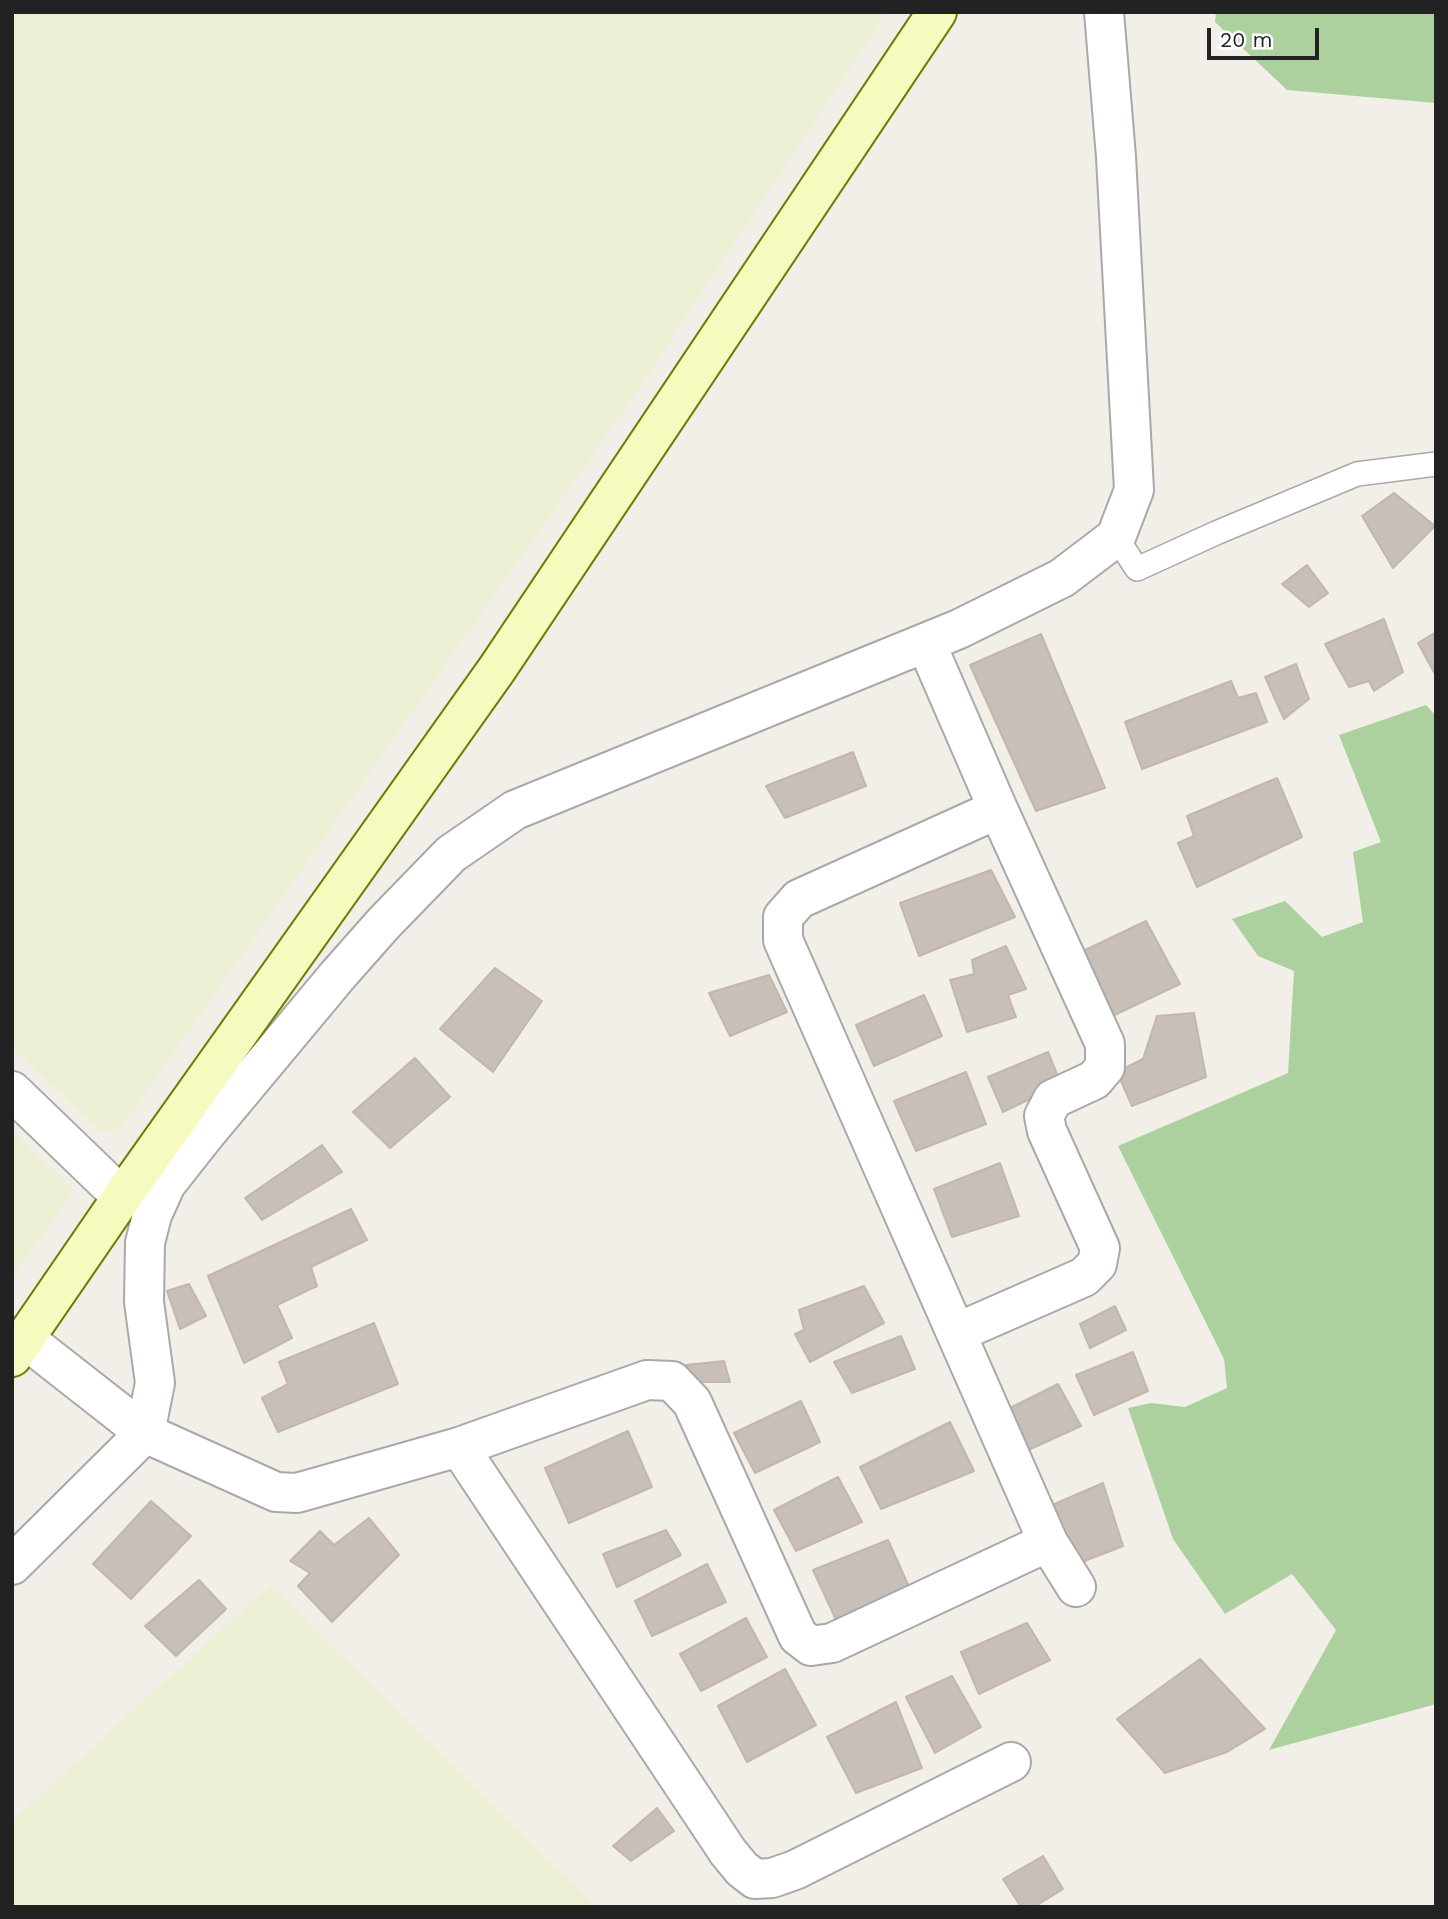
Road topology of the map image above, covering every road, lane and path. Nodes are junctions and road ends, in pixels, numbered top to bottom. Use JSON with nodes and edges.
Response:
{"nodes":[{"id":1,"x":937,"y":12,"type":"edge"},
{"id":2,"x":1104,"y":12,"type":"edge"},
{"id":3,"x":1436,"y":464,"type":"edge"},
{"id":4,"x":1116,"y":537,"type":"junction"},
{"id":5,"x":926,"y":643,"type":"junction"},
{"id":6,"x":998,"y":809,"type":"junction"},
{"id":7,"x":12,"y":1091,"type":"edge"},
{"id":8,"x":122,"y":1197,"type":"junction"},
{"id":9,"x":956,"y":1333,"type":"junction"},
{"id":10,"x":18,"y":1348,"type":"edge"},
{"id":11,"x":145,"y":1433,"type":"junction"},
{"id":12,"x":460,"y":1447,"type":"junction"},
{"id":13,"x":1048,"y":1542,"type":"junction"},
{"id":14,"x":12,"y":1565,"type":"edge"},
{"id":15,"x":1076,"y":1587,"type":"dead end"},
{"id":16,"x":1011,"y":1762,"type":"dead end"},
{"id":17,"x":747,"y":1893,"type":"edge"}],
"edges":[{"from":1,"to":8,"type":"street"},
{"from":2,"to":4,"type":"street"},
{"from":3,"to":4,"type":"lane"},
{"from":4,"to":5,"type":"street"},
{"from":5,"to":6,"type":"street"},
{"from":5,"to":11,"type":"street"},
{"from":6,"to":9,"type":"street"},
{"from":6,"to":9,"type":"street"},
{"from":7,"to":8,"type":"street"},
{"from":8,"to":10,"type":"street"},
{"from":9,"to":13,"type":"street"},
{"from":10,"to":11,"type":"street"},
{"from":11,"to":12,"type":"street"},
{"from":11,"to":14,"type":"street"},
{"from":12,"to":13,"type":"street"},
{"from":12,"to":17,"type":"street"},
{"from":13,"to":15,"type":"street"},
{"from":16,"to":17,"type":"street"}]}
